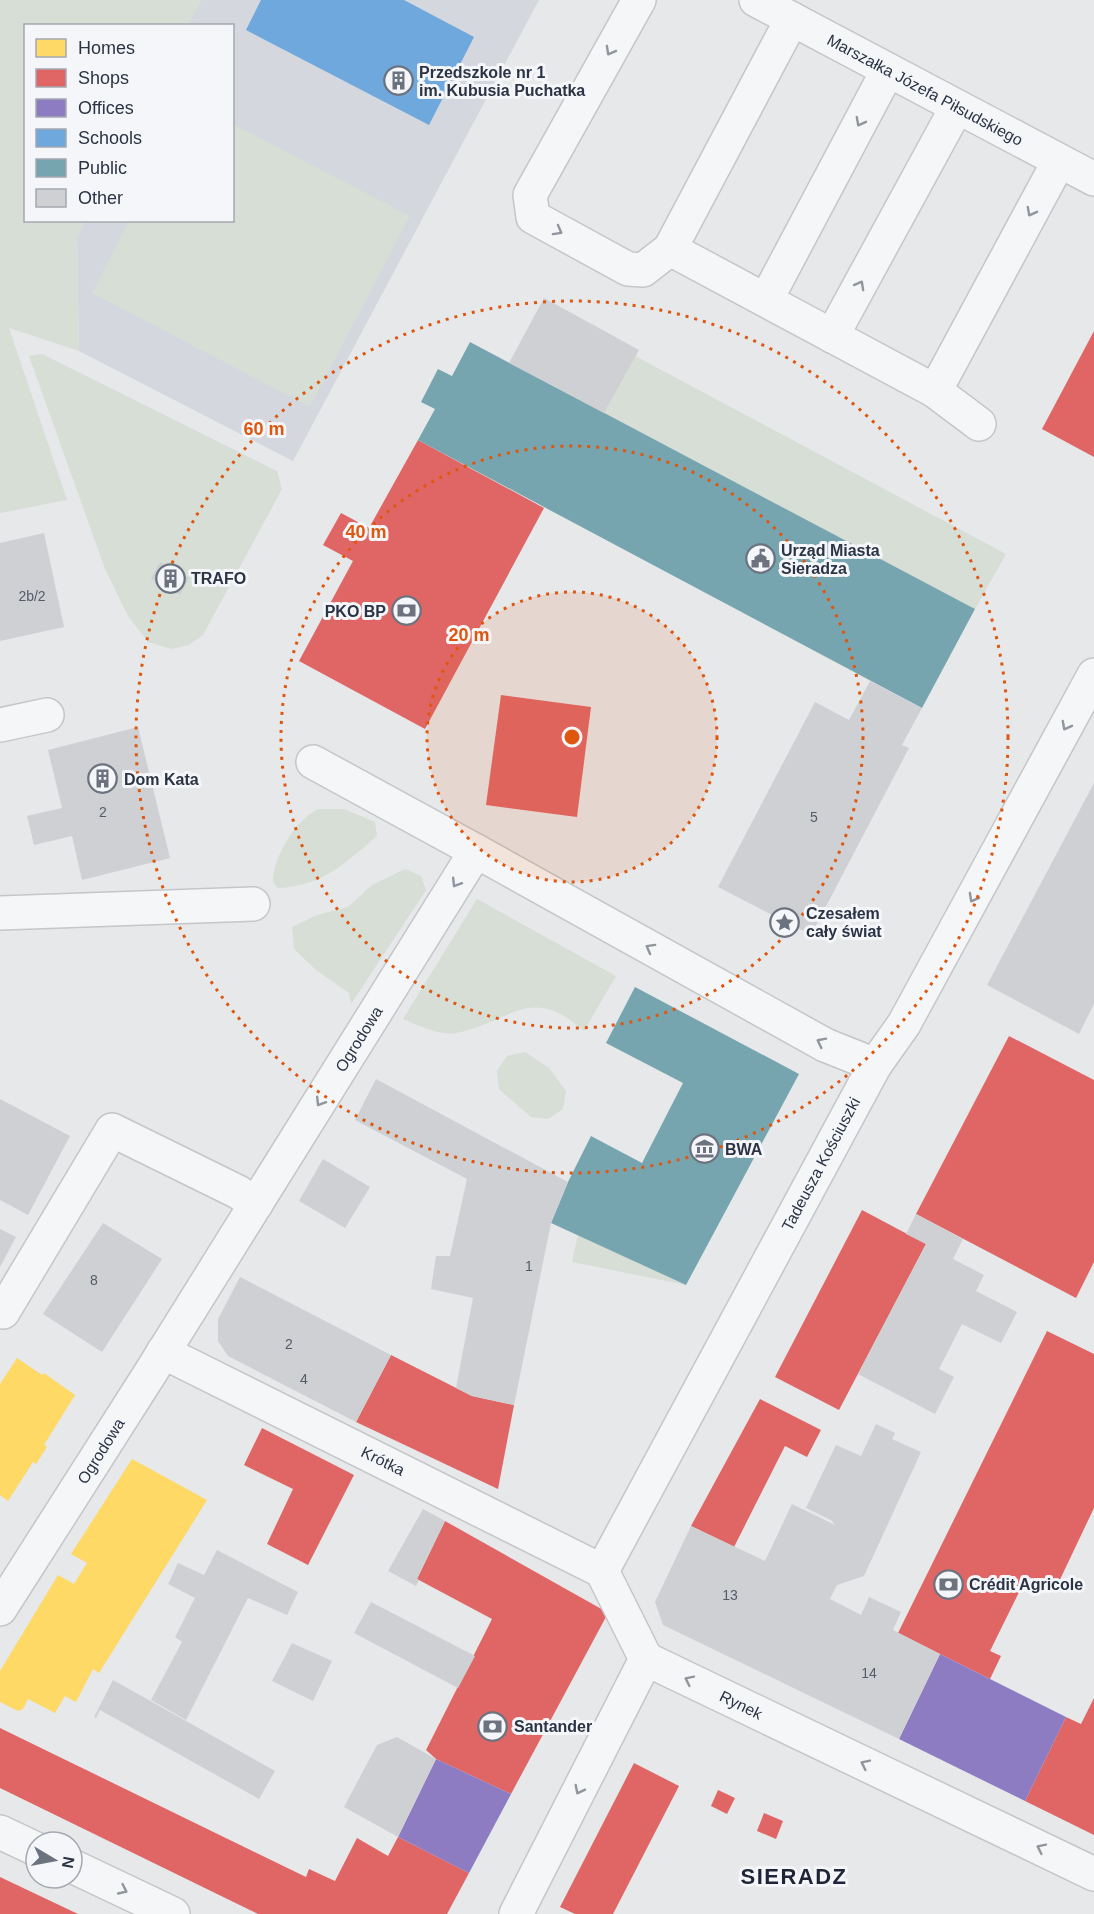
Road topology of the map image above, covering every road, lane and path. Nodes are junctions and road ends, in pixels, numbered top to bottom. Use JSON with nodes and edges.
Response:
{"nodes":[{"id":1,"x":639,"y":0,"type":"edge"},
{"id":2,"x":756,"y":0,"type":"edge"},
{"id":3,"x":792,"y":19,"type":"junction"},
{"id":4,"x":888,"y":70,"type":"junction"},
{"id":5,"x":957,"y":107,"type":"junction"},
{"id":6,"x":1059,"y":161,"type":"junction"},
{"id":7,"x":1094,"y":180,"type":"edge"},
{"id":8,"x":670,"y":249,"type":"junction"},
{"id":9,"x":766,"y":300,"type":"junction"},
{"id":10,"x":832,"y":336,"type":"junction"},
{"id":11,"x":935,"y":391,"type":"junction"},
{"id":12,"x":979,"y":424,"type":"dead end"},
{"id":13,"x":1094,"y":675,"type":"edge"},
{"id":14,"x":47,"y":715,"type":"dead end"},
{"id":15,"x":0,"y":725,"type":"edge"},
{"id":16,"x":313,"y":762,"type":"dead end"},
{"id":17,"x":476,"y":851,"type":"junction"},
{"id":18,"x":253,"y":904,"type":"dead end"},
{"id":19,"x":0,"y":913,"type":"edge"},
{"id":20,"x":874,"y":1065,"type":"junction"},
{"id":21,"x":256,"y":1204,"type":"junction"},
{"id":22,"x":3,"y":1312,"type":"dead end"},
{"id":23,"x":164,"y":1352,"type":"junction"},
{"id":24,"x":602,"y":1570,"type":"junction"},
{"id":25,"x":0,"y":1609,"type":"edge"},
{"id":26,"x":646,"y":1659,"type":"junction"},
{"id":27,"x":0,"y":1832,"type":"edge"},
{"id":28,"x":24,"y":1843,"type":"edge"},
{"id":29,"x":84,"y":1872,"type":"edge"},
{"id":30,"x":1094,"y":1874,"type":"edge"},
{"id":31,"x":173,"y":1914,"type":"edge"},
{"id":32,"x":516,"y":1914,"type":"edge"}],
"edges":[{"from":1,"to":8,"type":"street","one_way":true},
{"from":2,"to":3,"type":"street","name":"Marszałka Józefa Piłsudskiego"},
{"from":3,"to":4,"type":"street","name":"Marszałka Józefa Piłsudskiego"},
{"from":3,"to":8,"type":"street"},
{"from":4,"to":5,"type":"street","name":"Marszałka Józefa Piłsudskiego"},
{"from":4,"to":9,"type":"street","one_way":true},
{"from":5,"to":6,"type":"street","name":"Marszałka Józefa Piłsudskiego"},
{"from":10,"to":5,"type":"street","one_way":true},
{"from":6,"to":7,"type":"street","name":"Marszałka Józefa Piłsudskiego"},
{"from":6,"to":11,"type":"street","one_way":true},
{"from":8,"to":9,"type":"street"},
{"from":9,"to":10,"type":"street"},
{"from":10,"to":11,"type":"street"},
{"from":11,"to":12,"type":"street"},
{"from":13,"to":20,"type":"street","name":"Tadeusza Kościuszki","one_way":true},
{"from":14,"to":15,"type":"street"},
{"from":16,"to":17,"type":"street"},
{"from":20,"to":17,"type":"street","one_way":true},
{"from":17,"to":21,"type":"street","name":"Ogrodowa","one_way":true},
{"from":18,"to":19,"type":"street"},
{"from":20,"to":24,"type":"street","name":"Tadeusza Kościuszki"},
{"from":21,"to":22,"type":"street"},
{"from":21,"to":23,"type":"street","name":"Ogrodowa"},
{"from":23,"to":24,"type":"street","name":"Krótka"},
{"from":23,"to":25,"type":"street","name":"Ogrodowa"},
{"from":24,"to":26,"type":"street"},
{"from":30,"to":26,"type":"street","name":"Rynek","one_way":true},
{"from":26,"to":32,"type":"street","one_way":true},
{"from":27,"to":28,"type":"street"},
{"from":29,"to":31,"type":"street","one_way":true}]}
